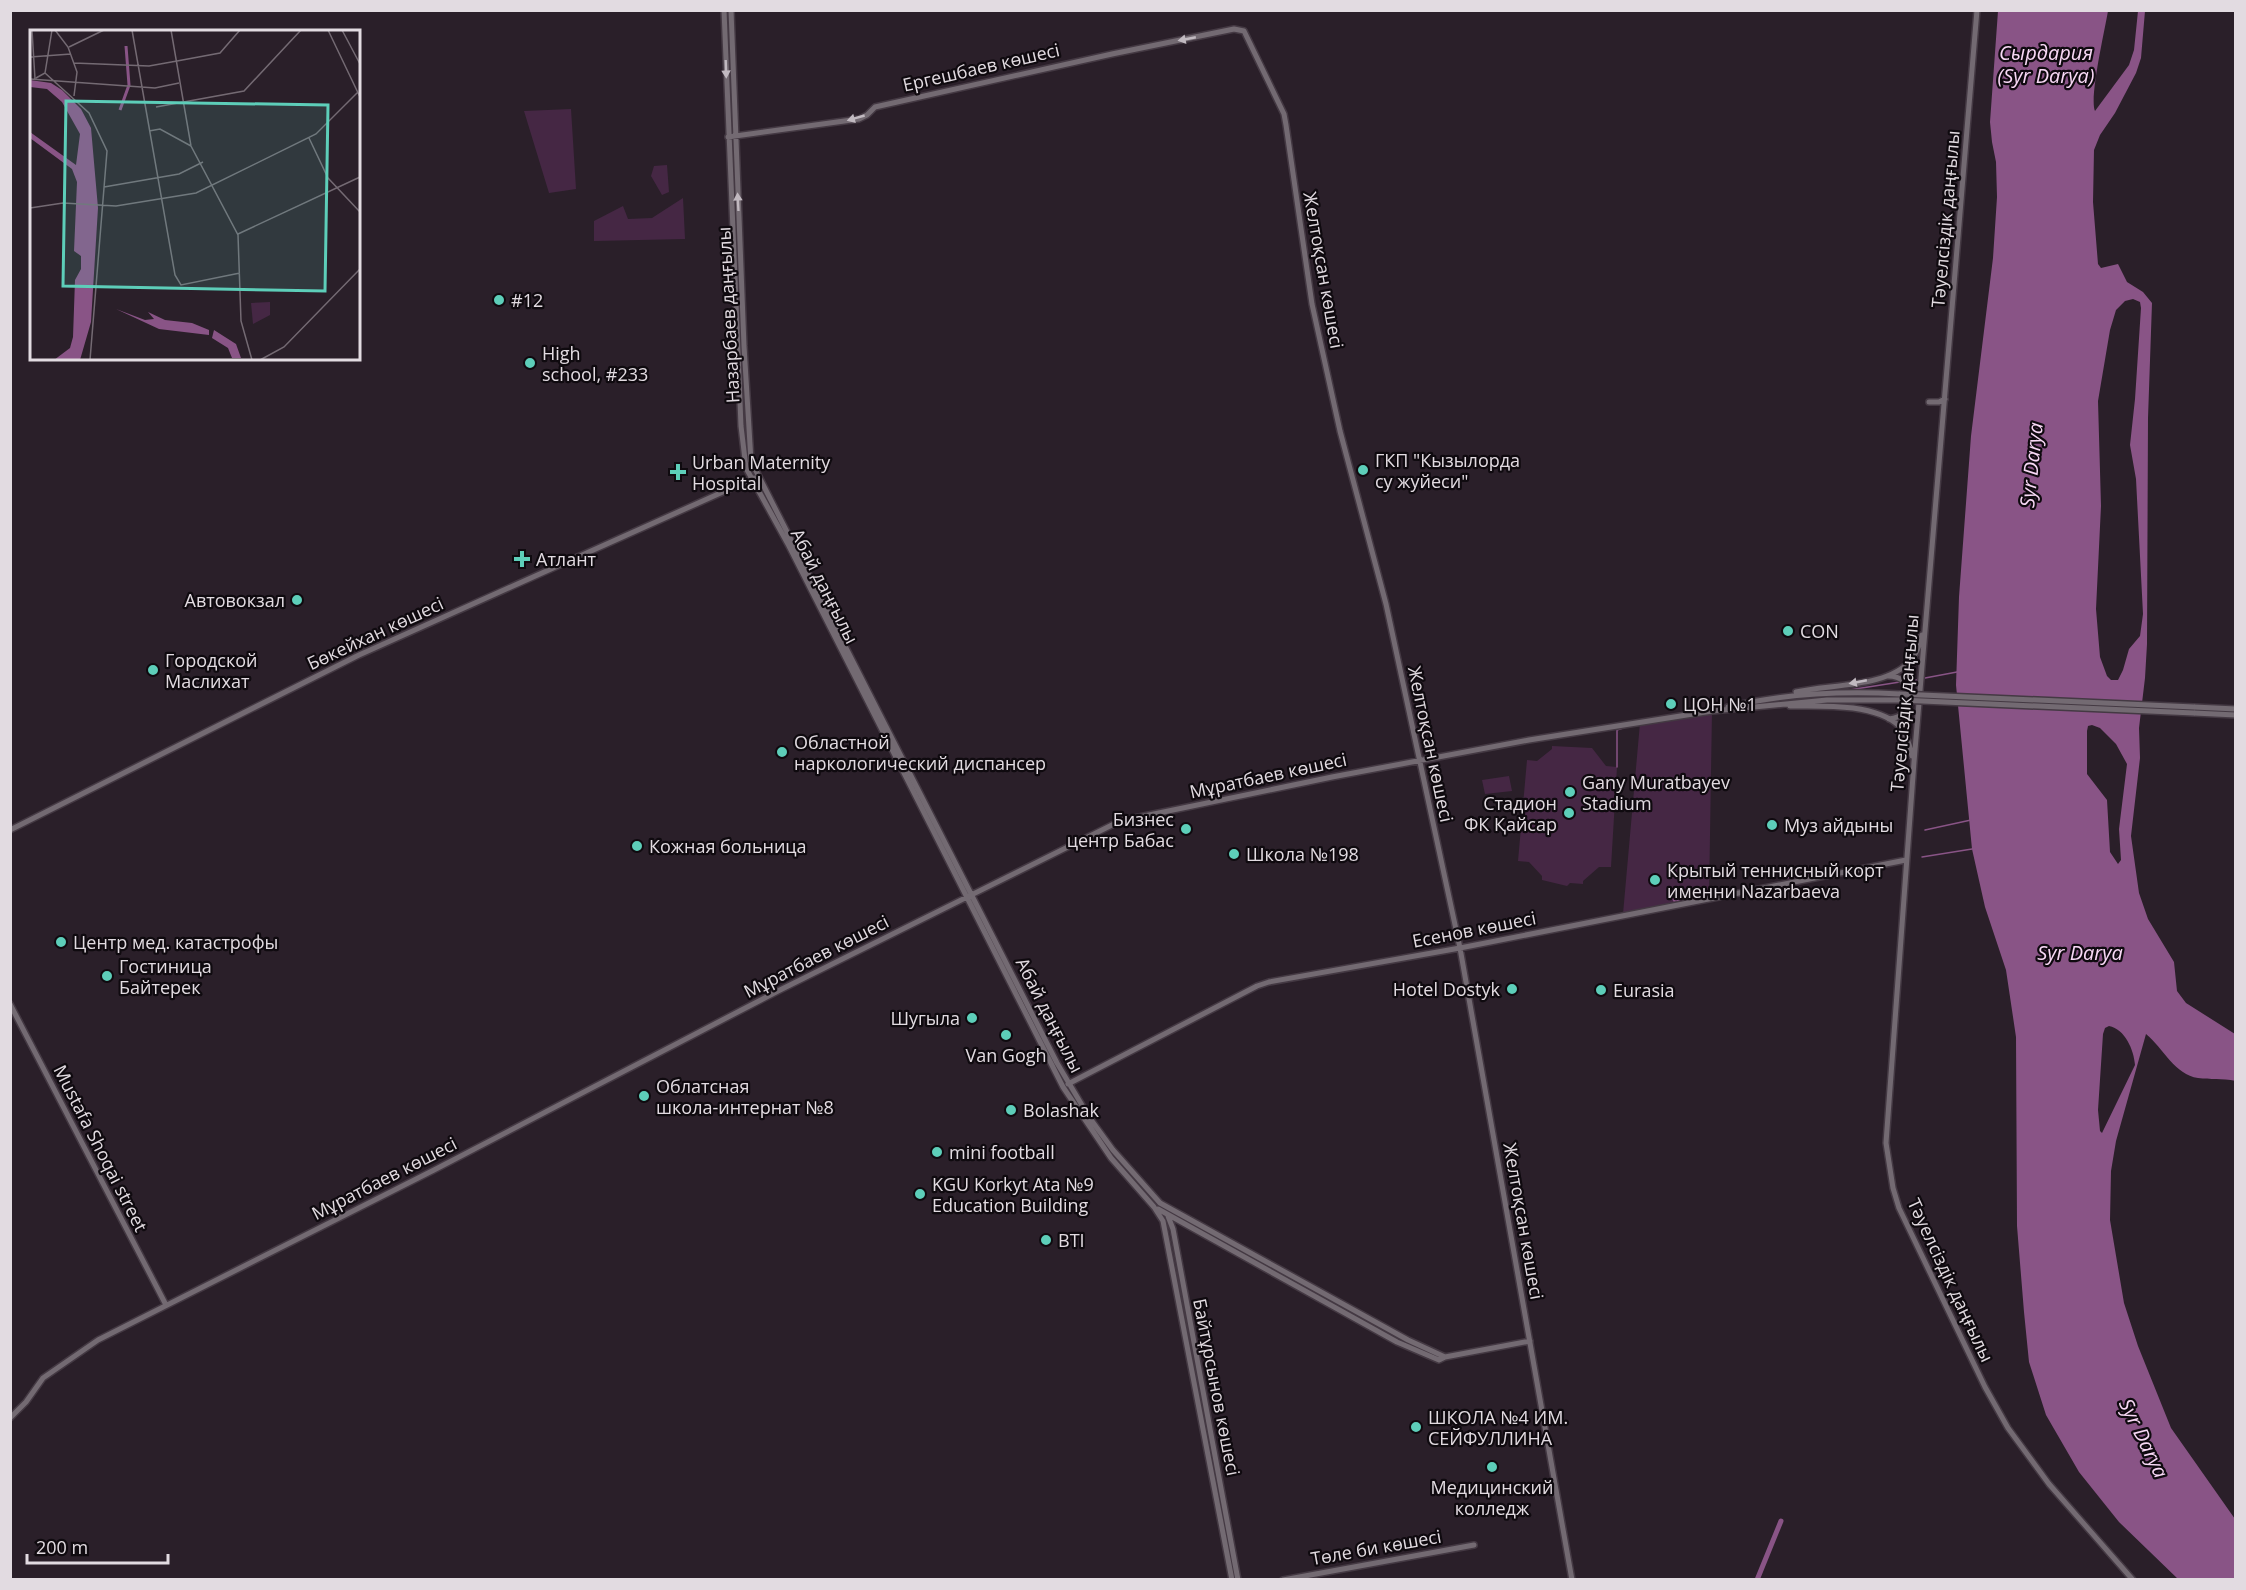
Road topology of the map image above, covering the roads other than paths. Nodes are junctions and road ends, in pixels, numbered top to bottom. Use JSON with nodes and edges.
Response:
{"nodes":[{"id":1,"x":724,"y":10,"type":"edge"},
{"id":2,"x":731,"y":10,"type":"edge"},
{"id":3,"x":1977,"y":10,"type":"edge"},
{"id":4,"x":1244,"y":31,"type":"joint"},
{"id":5,"x":732,"y":137,"type":"junction"},
{"id":6,"x":1945,"y":399,"type":"junction"},
{"id":7,"x":1929,"y":402,"type":"dead end"},
{"id":8,"x":755,"y":477,"type":"junction"},
{"id":9,"x":821,"y":601,"type":"joint"},
{"id":10,"x":1926,"y":622,"type":"junction"},
{"id":11,"x":1880,"y":677,"type":"junction"},
{"id":12,"x":1772,"y":702,"type":"junction"},
{"id":13,"x":2235,"y":709,"type":"edge"},
{"id":14,"x":2194,"y":710,"type":"junction"},
{"id":15,"x":2235,"y":715,"type":"edge"},
{"id":16,"x":1889,"y":719,"type":"junction"},
{"id":17,"x":1419,"y":760,"type":"junction"},
{"id":18,"x":1914,"y":762,"type":"junction"},
{"id":19,"x":10,"y":830,"type":"edge"},
{"id":20,"x":1906,"y":860,"type":"junction"},
{"id":21,"x":969,"y":896,"type":"junction"},
{"id":22,"x":1460,"y":948,"type":"junction"},
{"id":23,"x":10,"y":1004,"type":"edge"},
{"id":24,"x":1068,"y":1084,"type":"junction"},
{"id":25,"x":1110,"y":1152,"type":"junction"},
{"id":26,"x":1160,"y":1203,"type":"junction"},
{"id":27,"x":1154,"y":1207,"type":"junction"},
{"id":28,"x":1168,"y":1215,"type":"junction"},
{"id":29,"x":1189,"y":1225,"type":"junction"},
{"id":30,"x":1174,"y":1240,"type":"junction"},
{"id":31,"x":166,"y":1305,"type":"junction"},
{"id":32,"x":1530,"y":1341,"type":"junction"},
{"id":33,"x":1442,"y":1358,"type":"junction"},
{"id":34,"x":10,"y":1418,"type":"edge"},
{"id":35,"x":1474,"y":1545,"type":"dead end"},
{"id":36,"x":1232,"y":1580,"type":"edge"},
{"id":37,"x":1238,"y":1580,"type":"edge"},
{"id":38,"x":1283,"y":1580,"type":"edge"},
{"id":39,"x":1572,"y":1580,"type":"edge"},
{"id":40,"x":2133,"y":1580,"type":"edge"}],
"edges":[{"from":1,"to":5,"type":"street","name":"Назарбаев даңғылы","one_way":true},
{"from":2,"to":5,"type":"street","name":"Назарбаев даңғылы"},
{"from":3,"to":6,"type":"street","name":"Тәуелсіздік даңғылы"},
{"from":4,"to":5,"type":"street","name":"Ергешбаев көшесі","one_way":true},
{"from":4,"to":17,"type":"street","name":"Желтоқсан көшесі"},
{"from":5,"to":8,"type":"street","name":"Назарбаев даңғылы"},
{"from":6,"to":7,"type":"street"},
{"from":6,"to":10,"type":"street","name":"Тәуелсіздік даңғылы"},
{"from":8,"to":9,"type":"street","name":"Назарбаев даңғылы"},
{"from":8,"to":19,"type":"street","name":"Бөкейхан көшесі"},
{"from":8,"to":21,"type":"street","name":"Абай даңғылы"},
{"from":9,"to":21,"type":"street","name":"Абай даңғылы"},
{"from":10,"to":11,"type":"street"},
{"from":10,"to":18,"type":"street","name":"Тәуелсіздік даңғылы"},
{"from":11,"to":12,"type":"street","one_way":true},
{"from":11,"to":16,"type":"street"},
{"from":12,"to":14,"type":"street","bridge":true},
{"from":12,"to":16,"type":"street"},
{"from":12,"to":17,"type":"street","name":"Мұратбаев көшесі"},
{"from":13,"to":14,"type":"street"},
{"from":14,"to":15,"type":"street"},
{"from":16,"to":18,"type":"street"},
{"from":17,"to":21,"type":"street","name":"Мұратбаев көшесі"},
{"from":17,"to":22,"type":"street","name":"Желтоқсан көшесі"},
{"from":18,"to":20,"type":"street","name":"Тәуелсіздік даңғылы"},
{"from":20,"to":22,"type":"street","name":"Есенов көшесі"},
{"from":20,"to":40,"type":"street","name":"Тәуелсіздік даңғылы"},
{"from":21,"to":24,"type":"street","name":"Абай даңғылы"},
{"from":21,"to":25,"type":"street","name":"Абай даңғылы"},
{"from":21,"to":31,"type":"street","name":"Мұратбаев көшесі"},
{"from":22,"to":24,"type":"street","name":"Есенов көшесі"},
{"from":22,"to":32,"type":"street","name":"Желтоқсан көшесі"},
{"from":23,"to":31,"type":"street","name":"Mustafa Shoqai street"},
{"from":24,"to":25,"type":"street","name":"Абай даңғылы"},
{"from":25,"to":26,"type":"street","name":"Абай даңғылы"},
{"from":25,"to":27,"type":"street","name":"Абай даңғылы"},
{"from":26,"to":28,"type":"street","name":"Байтұрсынов көшесі"},
{"from":26,"to":33,"type":"street","name":"Абай даңғылы"},
{"from":27,"to":28,"type":"street"},
{"from":27,"to":36,"type":"street","name":"Байтұрсынов көшесі"},
{"from":28,"to":29,"type":"street"},
{"from":28,"to":30,"type":"street","name":"Байтұрсынов көшесі"},
{"from":29,"to":30,"type":"street"},
{"from":29,"to":33,"type":"street"},
{"from":30,"to":37,"type":"street","name":"Байтұрсынов көшесі"},
{"from":31,"to":34,"type":"street","name":"Мұратбаев көшесі"},
{"from":32,"to":33,"type":"street"},
{"from":32,"to":39,"type":"street","name":"Желтоқсан көшесі"},
{"from":35,"to":38,"type":"street","name":"Төле би көшесі"}]}
